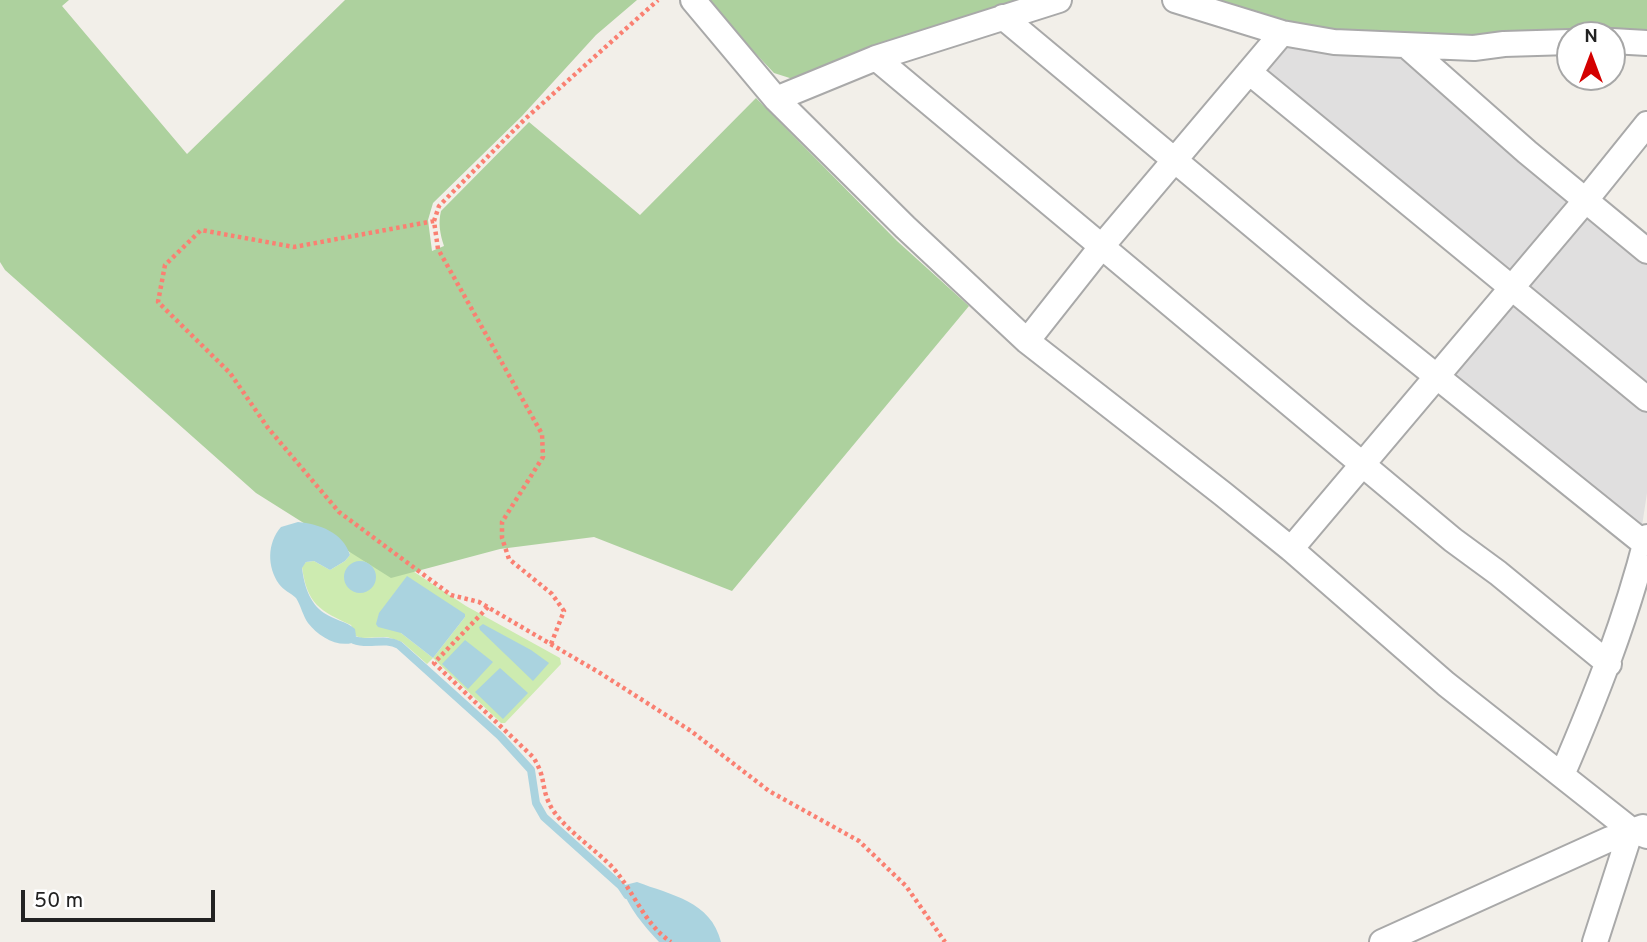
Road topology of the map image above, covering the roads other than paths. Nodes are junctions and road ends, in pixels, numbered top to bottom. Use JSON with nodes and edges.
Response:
{"nodes":[{"id":1,"x":693,"y":0,"type":"edge"},
{"id":2,"x":1059,"y":0,"type":"edge"},
{"id":3,"x":1175,"y":0,"type":"edge"},
{"id":4,"x":1003,"y":17,"type":"junction"},
{"id":5,"x":1282,"y":33,"type":"junction"},
{"id":6,"x":1556,"y":42,"type":"edge"},
{"id":7,"x":1626,"y":42,"type":"edge"},
{"id":8,"x":1647,"y":43,"type":"edge"},
{"id":9,"x":1407,"y":46,"type":"junction"},
{"id":10,"x":876,"y":58,"type":"junction"},
{"id":11,"x":1249,"y":72,"type":"junction"},
{"id":12,"x":776,"y":99,"type":"junction"},
{"id":13,"x":1647,"y":124,"type":"edge"},
{"id":14,"x":1175,"y":160,"type":"junction"},
{"id":15,"x":1586,"y":201,"type":"junction"},
{"id":16,"x":1102,"y":246,"type":"junction"},
{"id":17,"x":1647,"y":251,"type":"edge"},
{"id":18,"x":1512,"y":288,"type":"junction"},
{"id":19,"x":1027,"y":341,"type":"junction"},
{"id":20,"x":1437,"y":377,"type":"junction"},
{"id":21,"x":1647,"y":399,"type":"edge"},
{"id":22,"x":1363,"y":464,"type":"junction"},
{"id":23,"x":1646,"y":540,"type":"edge"},
{"id":24,"x":1291,"y":549,"type":"junction"},
{"id":25,"x":1608,"y":664,"type":"junction"},
{"id":26,"x":1562,"y":775,"type":"junction"},
{"id":27,"x":1641,"y":831,"type":"edge"},
{"id":28,"x":1382,"y":942,"type":"edge"},
{"id":29,"x":1595,"y":942,"type":"edge"}],
"edges":[{"from":1,"to":12,"type":"street"},
{"from":2,"to":4,"type":"street"},
{"from":3,"to":5,"type":"street"},
{"from":4,"to":10,"type":"street"},
{"from":4,"to":14,"type":"street"},
{"from":5,"to":9,"type":"street"},
{"from":5,"to":11,"type":"street"},
{"from":6,"to":9,"type":"street"},
{"from":7,"to":8,"type":"street"},
{"from":9,"to":15,"type":"street"},
{"from":10,"to":12,"type":"street"},
{"from":10,"to":16,"type":"street"},
{"from":11,"to":14,"type":"street"},
{"from":11,"to":18,"type":"street"},
{"from":12,"to":19,"type":"street"},
{"from":13,"to":15,"type":"street"},
{"from":14,"to":16,"type":"street"},
{"from":14,"to":20,"type":"street"},
{"from":15,"to":17,"type":"street"},
{"from":15,"to":18,"type":"street"},
{"from":16,"to":19,"type":"street"},
{"from":16,"to":22,"type":"street"},
{"from":18,"to":20,"type":"street"},
{"from":18,"to":21,"type":"street"},
{"from":19,"to":24,"type":"street"},
{"from":20,"to":22,"type":"street"},
{"from":20,"to":23,"type":"street"},
{"from":22,"to":24,"type":"street"},
{"from":22,"to":25,"type":"street"},
{"from":23,"to":25,"type":"street"},
{"from":24,"to":26,"type":"street"},
{"from":25,"to":26,"type":"street"},
{"from":26,"to":27,"type":"street"},
{"from":27,"to":28,"type":"street"},
{"from":27,"to":29,"type":"street"}]}
